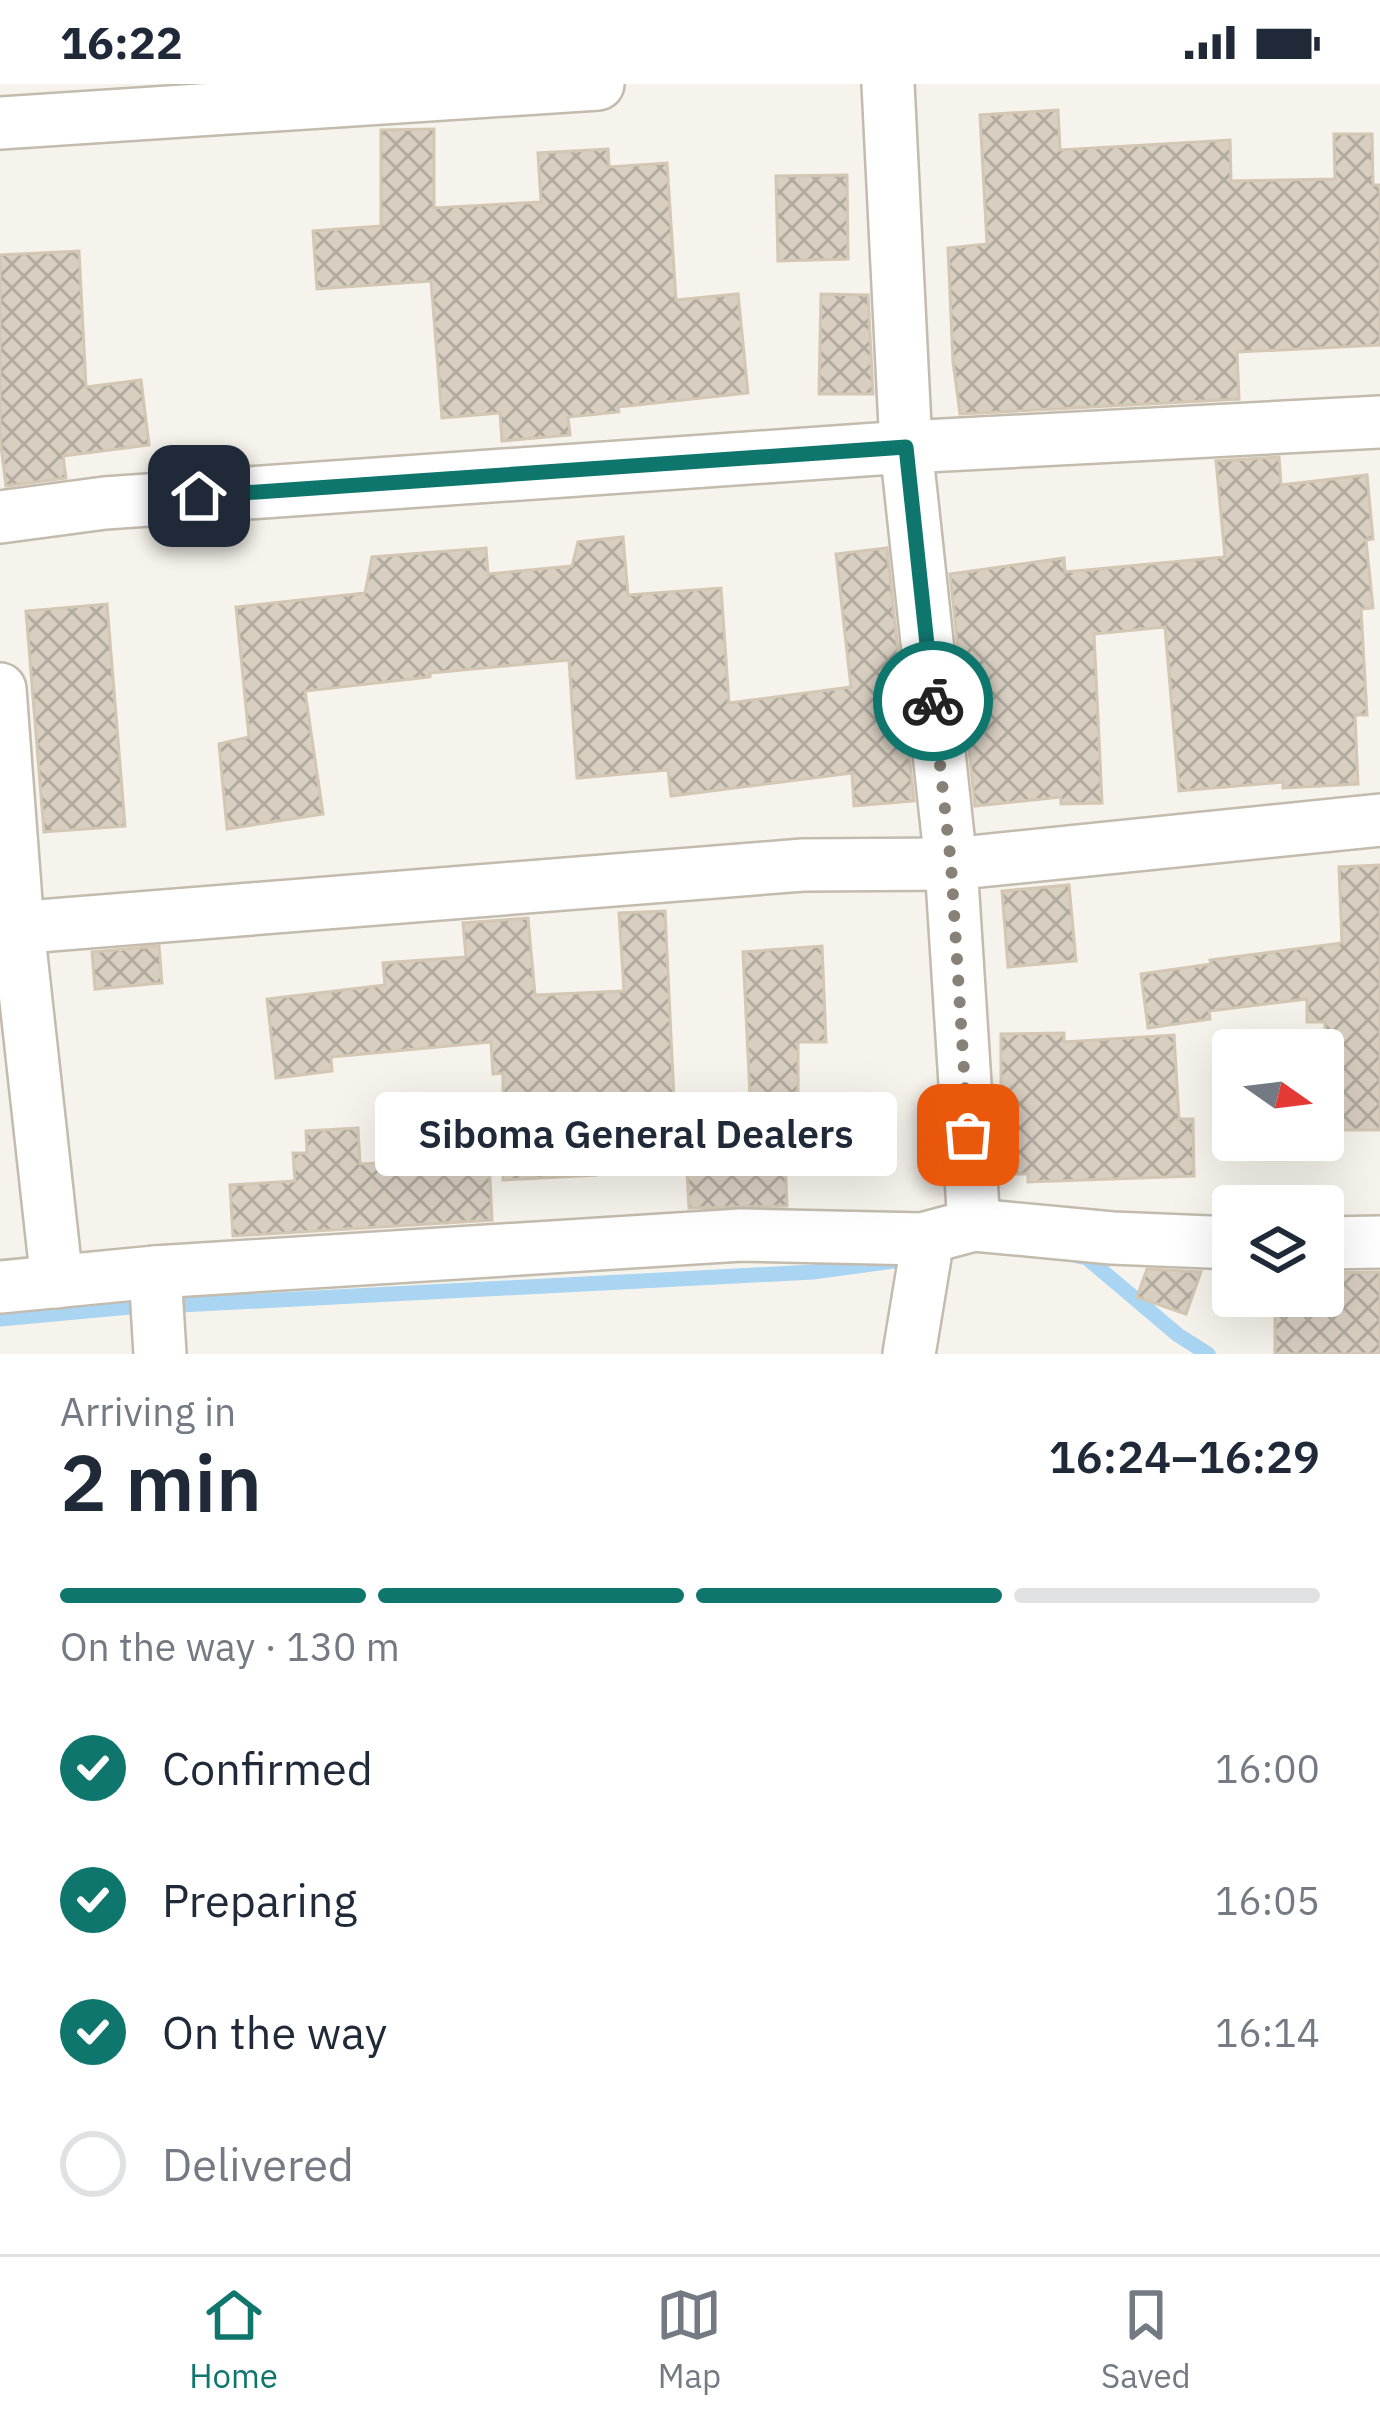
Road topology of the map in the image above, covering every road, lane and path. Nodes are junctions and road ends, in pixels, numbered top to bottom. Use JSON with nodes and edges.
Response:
{"nodes":[{"id":1,"x":598,"y":84,"type":"edge"},
{"id":2,"x":888,"y":84,"type":"edge"},
{"id":3,"x":0,"y":123,"type":"edge"},
{"id":4,"x":1380,"y":422,"type":"edge"},
{"id":5,"x":906,"y":447,"type":"junction"},
{"id":6,"x":0,"y":517,"type":"edge"},
{"id":7,"x":0,"y":689,"type":"edge"},
{"id":8,"x":1380,"y":820,"type":"edge"},
{"id":9,"x":951,"y":864,"type":"junction"},
{"id":10,"x":9,"y":929,"type":"edge"},
{"id":11,"x":974,"y":1225,"type":"junction"},
{"id":12,"x":922,"y":1239,"type":"junction"},
{"id":13,"x":1212,"y":1242,"type":"edge"},
{"id":14,"x":1380,"y":1242,"type":"edge"},
{"id":15,"x":1344,"y":1243,"type":"edge"},
{"id":16,"x":155,"y":1272,"type":"junction"},
{"id":17,"x":57,"y":1282,"type":"junction"},
{"id":18,"x":0,"y":1287,"type":"edge"},
{"id":19,"x":160,"y":1354,"type":"edge"},
{"id":20,"x":909,"y":1354,"type":"edge"}],
"edges":[{"from":1,"to":3,"type":"street"},
{"from":2,"to":5,"type":"street"},
{"from":4,"to":5,"type":"street"},
{"from":5,"to":6,"type":"street"},
{"from":5,"to":9,"type":"street"},
{"from":7,"to":10,"type":"street"},
{"from":8,"to":9,"type":"street"},
{"from":9,"to":10,"type":"street"},
{"from":9,"to":11,"type":"street"},
{"from":10,"to":17,"type":"street"},
{"from":11,"to":12,"type":"street"},
{"from":11,"to":13,"type":"street"},
{"from":12,"to":16,"type":"street"},
{"from":12,"to":20,"type":"street"},
{"from":14,"to":15,"type":"street"},
{"from":16,"to":17,"type":"street"},
{"from":16,"to":19,"type":"street"},
{"from":17,"to":18,"type":"street"}]}
